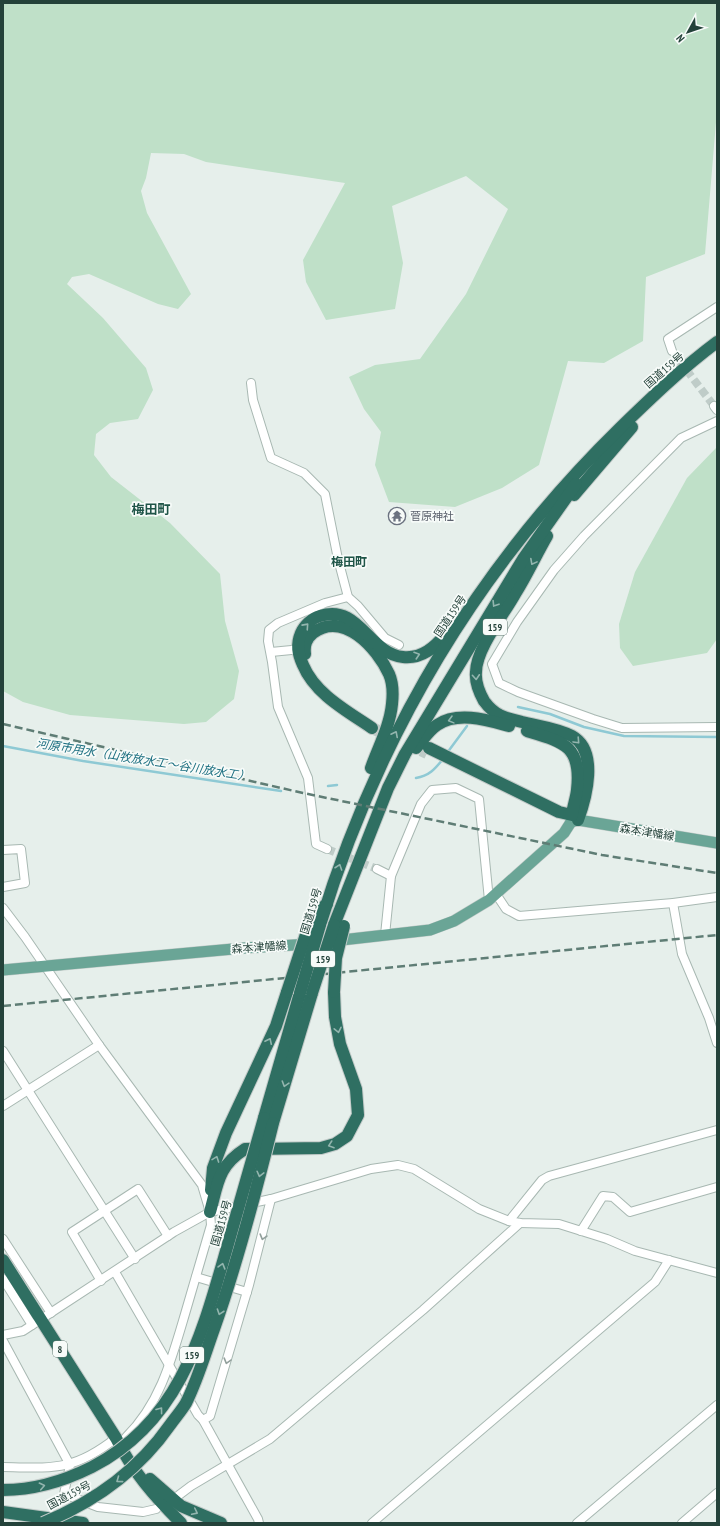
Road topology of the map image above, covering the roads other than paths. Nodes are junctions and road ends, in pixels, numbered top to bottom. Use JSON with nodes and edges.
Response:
{"nodes":[{"id":1,"x":717,"y":307,"type":"edge"},
{"id":2,"x":717,"y":337,"type":"edge"},
{"id":3,"x":717,"y":342,"type":"edge"},
{"id":4,"x":717,"y":348,"type":"edge"},
{"id":5,"x":672,"y":351,"type":"dead end"},
{"id":6,"x":691,"y":362,"type":"junction"},
{"id":7,"x":251,"y":383,"type":"dead end"},
{"id":8,"x":648,"y":408,"type":"junction"},
{"id":9,"x":717,"y":421,"type":"edge"},
{"id":10,"x":592,"y":456,"type":"junction"},
{"id":11,"x":348,"y":596,"type":"junction"},
{"id":12,"x":399,"y":645,"type":"dead end"},
{"id":13,"x":301,"y":649,"type":"junction"},
{"id":14,"x":271,"y":652,"type":"junction"},
{"id":15,"x":374,"y":725,"type":"tunnel mouth"},
{"id":16,"x":717,"y":728,"type":"edge"},
{"id":17,"x":428,"y":751,"type":"tunnel mouth"},
{"id":18,"x":405,"y":754,"type":"junction"},
{"id":19,"x":574,"y":819,"type":"junction"},
{"id":20,"x":717,"y":843,"type":"edge"},
{"id":21,"x":327,"y":849,"type":"tunnel mouth"},
{"id":22,"x":3,"y":850,"type":"edge"},
{"id":23,"x":344,"y":851,"type":"junction"},
{"id":24,"x":377,"y":869,"type":"tunnel mouth"},
{"id":25,"x":391,"y":876,"type":"junction"},
{"id":26,"x":3,"y":887,"type":"edge"},
{"id":27,"x":493,"y":897,"type":"junction"},
{"id":28,"x":717,"y":897,"type":"edge"},
{"id":29,"x":673,"y":903,"type":"junction"},
{"id":30,"x":3,"y":908,"type":"edge"},
{"id":31,"x":315,"y":925,"type":"junction"},
{"id":32,"x":339,"y":925,"type":"junction"},
{"id":33,"x":385,"y":935,"type":"junction"},
{"id":34,"x":44,"y":966,"type":"junction"},
{"id":35,"x":3,"y":970,"type":"edge"},
{"id":36,"x":306,"y":993,"type":"junction"},
{"id":37,"x":717,"y":1044,"type":"edge"},
{"id":38,"x":99,"y":1045,"type":"junction"},
{"id":39,"x":3,"y":1051,"type":"edge"},
{"id":40,"x":28,"y":1091,"type":"junction"},
{"id":41,"x":3,"y":1106,"type":"edge"},
{"id":42,"x":268,"y":1120,"type":"junction"},
{"id":43,"x":717,"y":1130,"type":"edge"},
{"id":44,"x":717,"y":1187,"type":"edge"},
{"id":45,"x":271,"y":1199,"type":"junction"},
{"id":46,"x":104,"y":1211,"type":"junction"},
{"id":47,"x":210,"y":1212,"type":"junction"},
{"id":48,"x":509,"y":1221,"type":"junction"},
{"id":49,"x":520,"y":1223,"type":"junction"},
{"id":50,"x":581,"y":1231,"type":"junction"},
{"id":51,"x":168,"y":1236,"type":"junction"},
{"id":52,"x":3,"y":1239,"type":"edge"},
{"id":53,"x":135,"y":1259,"type":"junction"},
{"id":54,"x":3,"y":1260,"type":"edge"},
{"id":55,"x":669,"y":1260,"type":"junction"},
{"id":56,"x":115,"y":1272,"type":"junction"},
{"id":57,"x":717,"y":1273,"type":"edge"},
{"id":58,"x":196,"y":1277,"type":"junction"},
{"id":59,"x":3,"y":1279,"type":"edge"},
{"id":60,"x":101,"y":1281,"type":"junction"},
{"id":61,"x":247,"y":1292,"type":"junction"},
{"id":62,"x":41,"y":1319,"type":"junction"},
{"id":63,"x":3,"y":1335,"type":"edge"},
{"id":64,"x":3,"y":1341,"type":"edge"},
{"id":65,"x":169,"y":1367,"type":"junction"},
{"id":66,"x":717,"y":1405,"type":"edge"},
{"id":67,"x":203,"y":1420,"type":"junction"},
{"id":68,"x":121,"y":1438,"type":"junction"},
{"id":69,"x":70,"y":1465,"type":"junction"},
{"id":70,"x":228,"y":1465,"type":"junction"},
{"id":71,"x":3,"y":1467,"type":"edge"},
{"id":72,"x":3,"y":1490,"type":"edge"},
{"id":73,"x":717,"y":1493,"type":"edge"},
{"id":74,"x":179,"y":1495,"type":"dead end"},
{"id":75,"x":156,"y":1508,"type":"dead end"},
{"id":76,"x":3,"y":1512,"type":"edge"},
{"id":77,"x":43,"y":1523,"type":"edge"},
{"id":78,"x":83,"y":1523,"type":"edge"},
{"id":79,"x":181,"y":1523,"type":"edge"},
{"id":80,"x":221,"y":1523,"type":"edge"},
{"id":81,"x":259,"y":1523,"type":"edge"},
{"id":82,"x":372,"y":1523,"type":"edge"},
{"id":83,"x":577,"y":1523,"type":"edge"},
{"id":84,"x":682,"y":1523,"type":"edge"}],
"edges":[{"from":1,"to":5,"type":"street"},
{"from":2,"to":6,"type":"highway"},
{"from":3,"to":6,"type":"highway","name":"国道159号","number":"159"},
{"from":4,"to":8,"type":"highway","name":"国道159号","number":"159"},
{"from":6,"to":10,"type":"highway","name":"国道159号","number":"159"},
{"from":7,"to":11,"type":"street"},
{"from":8,"to":18,"type":"highway","name":"国道159号","number":"159","one_way":true},
{"from":8,"to":19,"type":"highway","number":"159","one_way":true},
{"from":9,"to":16,"type":"street"},
{"from":13,"to":10,"type":"highway","number":"159","one_way":true},
{"from":23,"to":10,"type":"highway","name":"国道159号","number":"159","one_way":true},
{"from":11,"to":12,"type":"street"},
{"from":11,"to":14,"type":"street"},
{"from":13,"to":14,"type":"street"},
{"from":13,"to":15,"type":"highway"},
{"from":13,"to":23,"type":"highway","number":"159"},
{"from":14,"to":21,"type":"street"},
{"from":17,"to":19,"type":"highway"},
{"from":19,"to":18,"type":"highway","number":"159","one_way":true},
{"from":18,"to":32,"type":"highway","name":"国道159号","number":"159"},
{"from":19,"to":20,"type":"main road","name":"森本津幡線"},
{"from":19,"to":27,"type":"main road","name":"森本津幡線"},
{"from":22,"to":26,"type":"street"},
{"from":31,"to":23,"type":"highway","name":"国道159号","number":"159","one_way":true},
{"from":24,"to":25,"type":"street"},
{"from":25,"to":27,"type":"street"},
{"from":25,"to":33,"type":"street"},
{"from":27,"to":29,"type":"street"},
{"from":27,"to":33,"type":"main road","name":"森本津幡線"},
{"from":28,"to":29,"type":"street"},
{"from":29,"to":37,"type":"street"},
{"from":30,"to":34,"type":"street"},
{"from":31,"to":36,"type":"highway","name":"国道159号","number":"159","bridge":true},
{"from":47,"to":31,"type":"highway","number":"159","one_way":true,"bridge":true},
{"from":32,"to":36,"type":"highway","name":"国道159号","number":"159","bridge":true},
{"from":32,"to":47,"type":"highway","number":"159","one_way":true,"bridge":true},
{"from":33,"to":34,"type":"main road","name":"森本津幡線"},
{"from":34,"to":35,"type":"main road","name":"森本津幡線"},
{"from":34,"to":38,"type":"street"},
{"from":36,"to":42,"type":"highway","name":"国道159号","number":"159"},
{"from":38,"to":40,"type":"street"},
{"from":38,"to":47,"type":"street"},
{"from":39,"to":40,"type":"street"},
{"from":40,"to":41,"type":"street"},
{"from":40,"to":46,"type":"street"},
{"from":72,"to":42,"type":"highway","name":"国道159号","number":"159","one_way":true,"bridge":true},
{"from":42,"to":77,"type":"highway","name":"国道159号","number":"159","one_way":true,"bridge":true},
{"from":43,"to":48,"type":"street"},
{"from":44,"to":50,"type":"street"},
{"from":45,"to":47,"type":"street"},
{"from":45,"to":48,"type":"street"},
{"from":45,"to":61,"type":"street","one_way":true},
{"from":46,"to":51,"type":"street"},
{"from":46,"to":53,"type":"street"},
{"from":46,"to":60,"type":"street"},
{"from":47,"to":51,"type":"street"},
{"from":47,"to":58,"type":"street"},
{"from":48,"to":49,"type":"street"},
{"from":49,"to":50,"type":"street"},
{"from":49,"to":70,"type":"street"},
{"from":50,"to":55,"type":"street"},
{"from":51,"to":53,"type":"street"},
{"from":52,"to":62,"type":"street"},
{"from":53,"to":56,"type":"street"},
{"from":54,"to":62,"type":"highway","number":"8"},
{"from":55,"to":57,"type":"street"},
{"from":55,"to":82,"type":"street"},
{"from":56,"to":60,"type":"street"},
{"from":56,"to":65,"type":"street"},
{"from":58,"to":61,"type":"street"},
{"from":58,"to":65,"type":"street"},
{"from":59,"to":62,"type":"street"},
{"from":60,"to":62,"type":"street"},
{"from":61,"to":67,"type":"street","one_way":true},
{"from":62,"to":63,"type":"street"},
{"from":62,"to":68,"type":"highway","number":"8"},
{"from":64,"to":69,"type":"street"},
{"from":65,"to":67,"type":"street"},
{"from":65,"to":68,"type":"street"},
{"from":66,"to":83,"type":"street"},
{"from":67,"to":70,"type":"street"},
{"from":68,"to":69,"type":"street"},
{"from":68,"to":79,"type":"highway","number":"8"},
{"from":68,"to":80,"type":"highway","number":"8","one_way":true},
{"from":69,"to":71,"type":"street"},
{"from":69,"to":75,"type":"street"},
{"from":70,"to":74,"type":"street"},
{"from":70,"to":81,"type":"street"},
{"from":73,"to":84,"type":"street"},
{"from":76,"to":78,"type":"highway"}]}
